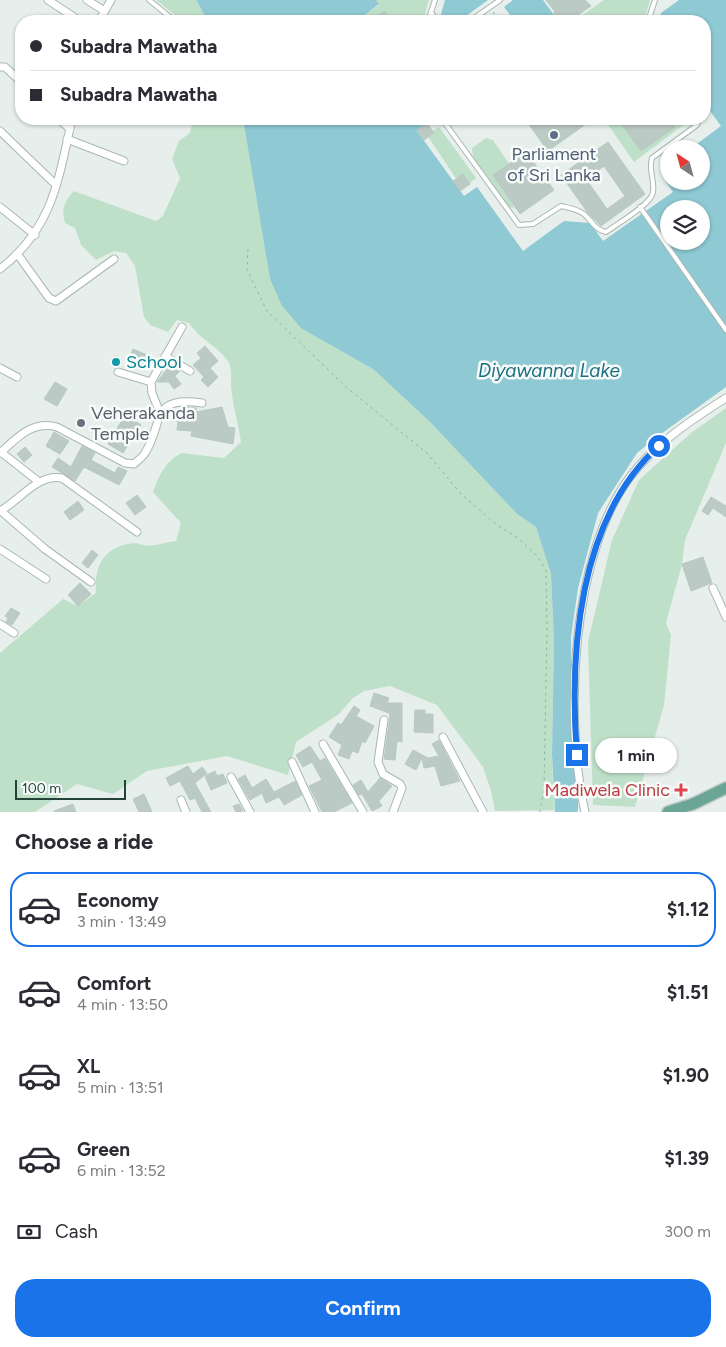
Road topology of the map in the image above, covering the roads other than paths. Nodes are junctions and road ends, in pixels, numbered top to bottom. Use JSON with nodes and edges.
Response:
{"nodes":[{"id":1,"x":48,"y":0,"type":"edge"},
{"id":2,"x":87,"y":0,"type":"edge"},
{"id":3,"x":110,"y":0,"type":"edge"},
{"id":4,"x":149,"y":0,"type":"edge"},
{"id":5,"x":435,"y":0,"type":"edge"},
{"id":6,"x":500,"y":0,"type":"edge"},
{"id":7,"x":655,"y":0,"type":"edge"},
{"id":8,"x":103,"y":10,"type":"junction"},
{"id":9,"x":431,"y":12,"type":"junction"},
{"id":10,"x":71,"y":15,"type":"edge"},
{"id":11,"x":101,"y":15,"type":"edge"},
{"id":12,"x":168,"y":15,"type":"edge"},
{"id":13,"x":430,"y":15,"type":"edge"},
{"id":14,"x":433,"y":15,"type":"edge"},
{"id":15,"x":479,"y":15,"type":"edge"},
{"id":16,"x":650,"y":15,"type":"edge"},
{"id":17,"x":0,"y":67,"type":"edge"},
{"id":18,"x":15,"y":76,"type":"edge"},
{"id":19,"x":66,"y":125,"type":"edge"},
{"id":20,"x":71,"y":125,"type":"edge"},
{"id":21,"x":446,"y":125,"type":"edge"},
{"id":22,"x":697,"y":125,"type":"edge"},
{"id":23,"x":70,"y":129,"type":"junction"},
{"id":24,"x":0,"y":131,"type":"edge"},
{"id":25,"x":67,"y":139,"type":"junction"},
{"id":26,"x":124,"y":160,"type":"dead end"},
{"id":27,"x":56,"y":185,"type":"junction"},
{"id":28,"x":0,"y":207,"type":"edge"},
{"id":29,"x":642,"y":209,"type":"junction"},
{"id":30,"x":35,"y":235,"type":"junction"},
{"id":31,"x":18,"y":255,"type":"junction"},
{"id":32,"x":114,"y":259,"type":"dead end"},
{"id":33,"x":0,"y":269,"type":"edge"},
{"id":34,"x":182,"y":327,"type":"dead end"},
{"id":35,"x":726,"y":330,"type":"edge"},
{"id":36,"x":165,"y":356,"type":"junction"},
{"id":37,"x":0,"y":368,"type":"edge"},
{"id":38,"x":190,"y":371,"type":"dead end"},
{"id":39,"x":118,"y":372,"type":"dead end"},
{"id":40,"x":17,"y":377,"type":"dead end"},
{"id":41,"x":151,"y":382,"type":"junction"},
{"id":42,"x":726,"y":398,"type":"edge"},
{"id":43,"x":202,"y":403,"type":"dead end"},
{"id":44,"x":160,"y":413,"type":"junction"},
{"id":45,"x":1,"y":453,"type":"edge"},
{"id":46,"x":39,"y":482,"type":"junction"},
{"id":47,"x":1,"y":511,"type":"edge"},
{"id":48,"x":137,"y":532,"type":"dead end"},
{"id":49,"x":0,"y":549,"type":"edge"},
{"id":50,"x":46,"y":579,"type":"dead end"},
{"id":51,"x":91,"y":582,"type":"dead end"},
{"id":52,"x":713,"y":588,"type":"dead end"},
{"id":53,"x":723,"y":604,"type":"edge"},
{"id":54,"x":726,"y":617,"type":"edge"},
{"id":55,"x":0,"y":624,"type":"edge"},
{"id":56,"x":14,"y":633,"type":"dead end"},
{"id":57,"x":384,"y":720,"type":"dead end"},
{"id":58,"x":443,"y":737,"type":"dead end"},
{"id":59,"x":323,"y":744,"type":"dead end"},
{"id":60,"x":292,"y":762,"type":"dead end"},
{"id":61,"x":231,"y":777,"type":"dead end"},
{"id":62,"x":726,"y":788,"type":"edge"},
{"id":63,"x":180,"y":800,"type":"dead end"},
{"id":64,"x":675,"y":811,"type":"edge"},
{"id":65,"x":186,"y":812,"type":"edge"},
{"id":66,"x":250,"y":812,"type":"edge"},
{"id":67,"x":315,"y":812,"type":"edge"},
{"id":68,"x":363,"y":812,"type":"edge"},
{"id":69,"x":393,"y":812,"type":"edge"},
{"id":70,"x":483,"y":812,"type":"edge"},
{"id":71,"x":585,"y":812,"type":"edge"}],
"edges":[{"from":1,"to":10,"type":"street"},
{"from":2,"to":8,"type":"street"},
{"from":3,"to":8,"type":"street"},
{"from":4,"to":12,"type":"lane"},
{"from":5,"to":9,"type":"lane"},
{"from":6,"to":15,"type":"lane"},
{"from":7,"to":16,"type":"lane"},
{"from":8,"to":11,"type":"street"},
{"from":9,"to":13,"type":"lane"},
{"from":9,"to":14,"type":"lane"},
{"from":17,"to":18,"type":"street"},
{"from":19,"to":23,"type":"street"},
{"from":20,"to":23,"type":"street"},
{"from":21,"to":29,"type":"lane"},
{"from":22,"to":29,"type":"lane"},
{"from":23,"to":25,"type":"street"},
{"from":24,"to":27,"type":"street"},
{"from":25,"to":26,"type":"street"},
{"from":25,"to":27,"type":"street"},
{"from":27,"to":30,"type":"street"},
{"from":28,"to":30,"type":"street"},
{"from":29,"to":35,"type":"lane"},
{"from":30,"to":31,"type":"street"},
{"from":31,"to":32,"type":"street"},
{"from":31,"to":33,"type":"street"},
{"from":34,"to":36,"type":"street"},
{"from":36,"to":38,"type":"street"},
{"from":36,"to":41,"type":"street"},
{"from":37,"to":40,"type":"street"},
{"from":39,"to":41,"type":"street"},
{"from":41,"to":44,"type":"street"},
{"from":42,"to":71,"type":"street"},
{"from":43,"to":44,"type":"street"},
{"from":44,"to":45,"type":"street"},
{"from":45,"to":46,"type":"street"},
{"from":46,"to":47,"type":"street"},
{"from":46,"to":48,"type":"street"},
{"from":47,"to":51,"type":"street"},
{"from":49,"to":50,"type":"street"},
{"from":52,"to":53,"type":"street"},
{"from":53,"to":54,"type":"street"},
{"from":55,"to":56,"type":"street"},
{"from":57,"to":69,"type":"street"},
{"from":58,"to":70,"type":"street"},
{"from":59,"to":68,"type":"street"},
{"from":60,"to":67,"type":"street"},
{"from":61,"to":66,"type":"street"},
{"from":62,"to":64,"type":"main road"},
{"from":63,"to":65,"type":"street"}]}
